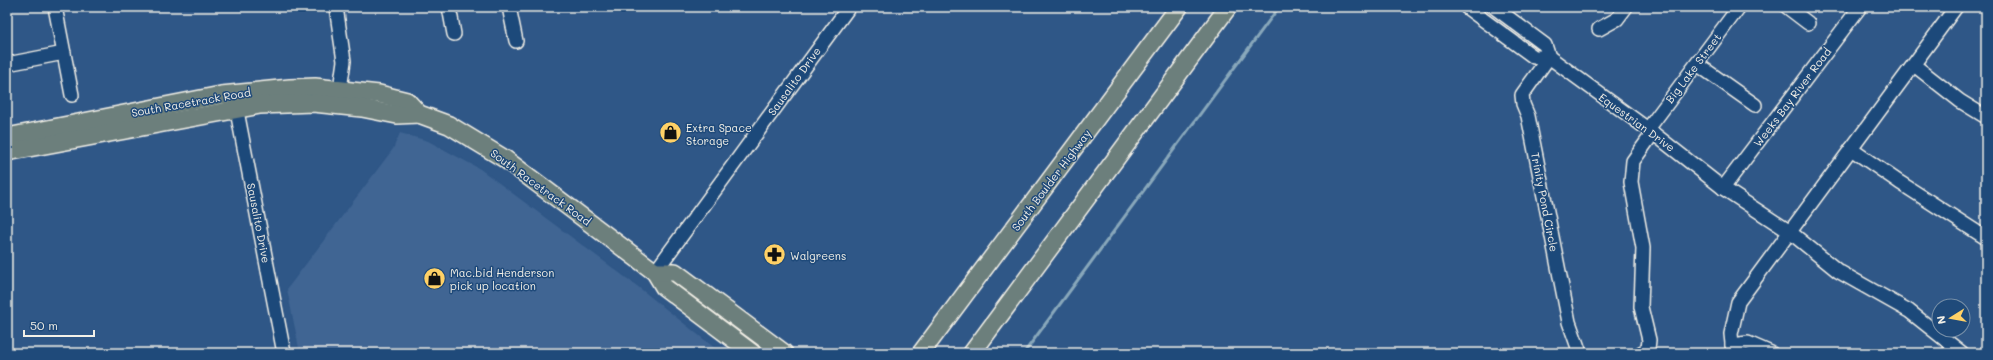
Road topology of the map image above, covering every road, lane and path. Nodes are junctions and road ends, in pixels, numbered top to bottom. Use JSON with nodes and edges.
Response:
{"nodes":[{"id":1,"x":55,"y":7,"type":"edge"},
{"id":2,"x":336,"y":7,"type":"edge"},
{"id":3,"x":449,"y":7,"type":"edge"},
{"id":4,"x":511,"y":7,"type":"edge"},
{"id":5,"x":848,"y":7,"type":"edge"},
{"id":6,"x":1179,"y":7,"type":"edge"},
{"id":7,"x":1228,"y":7,"type":"edge"},
{"id":8,"x":1466,"y":7,"type":"edge"},
{"id":9,"x":1494,"y":7,"type":"edge"},
{"id":10,"x":1626,"y":7,"type":"edge"},
{"id":11,"x":1739,"y":7,"type":"edge"},
{"id":12,"x":1787,"y":7,"type":"edge"},
{"id":13,"x":1860,"y":7,"type":"edge"},
{"id":14,"x":1956,"y":7,"type":"edge"},
{"id":15,"x":1808,"y":24,"type":"dead end"},
{"id":16,"x":1598,"y":29,"type":"dead end"},
{"id":17,"x":454,"y":34,"type":"dead end"},
{"id":18,"x":516,"y":41,"type":"dead end"},
{"id":19,"x":64,"y":53,"type":"junction"},
{"id":20,"x":1549,"y":58,"type":"junction"},
{"id":21,"x":7,"y":64,"type":"edge"},
{"id":22,"x":1696,"y":64,"type":"junction"},
{"id":23,"x":1914,"y":65,"type":"junction"},
{"id":24,"x":340,"y":89,"type":"junction"},
{"id":25,"x":72,"y":95,"type":"dead end"},
{"id":26,"x":235,"y":101,"type":"junction"},
{"id":27,"x":1755,"y":105,"type":"dead end"},
{"id":28,"x":419,"y":114,"type":"junction"},
{"id":29,"x":1986,"y":117,"type":"edge"},
{"id":30,"x":1650,"y":131,"type":"junction"},
{"id":31,"x":66,"y":133,"type":"junction"},
{"id":32,"x":7,"y":137,"type":"edge"},
{"id":33,"x":1851,"y":149,"type":"junction"},
{"id":34,"x":7,"y":152,"type":"edge"},
{"id":35,"x":1724,"y":188,"type":"junction"},
{"id":36,"x":1790,"y":232,"type":"junction"},
{"id":37,"x":1986,"y":238,"type":"edge"},
{"id":38,"x":656,"y":272,"type":"junction"},
{"id":39,"x":1733,"y":349,"type":"edge"},
{"id":40,"x":284,"y":353,"type":"edge"},
{"id":41,"x":752,"y":353,"type":"edge"},
{"id":42,"x":784,"y":353,"type":"edge"},
{"id":43,"x":922,"y":353,"type":"edge"},
{"id":44,"x":972,"y":353,"type":"edge"},
{"id":45,"x":1580,"y":353,"type":"edge"},
{"id":46,"x":1631,"y":353,"type":"edge"},
{"id":47,"x":1637,"y":353,"type":"edge"},
{"id":48,"x":1641,"y":353,"type":"edge"},
{"id":49,"x":1771,"y":353,"type":"edge"},
{"id":50,"x":1962,"y":353,"type":"edge"}],
"edges":[{"from":1,"to":19,"type":"street"},
{"from":2,"to":24,"type":"street"},
{"from":3,"to":17,"type":"street"},
{"from":4,"to":18,"type":"street"},
{"from":5,"to":38,"type":"street","name":"Sausalito Drive"},
{"from":6,"to":43,"type":"main road","name":"South Boulder Highway"},
{"from":7,"to":44,"type":"main road"},
{"from":8,"to":20,"type":"street","name":"Equestrian Drive"},
{"from":9,"to":20,"type":"street","name":"Equestrian Drive"},
{"from":10,"to":16,"type":"street"},
{"from":11,"to":22,"type":"street","name":"Big Lake Street"},
{"from":12,"to":15,"type":"street"},
{"from":13,"to":35,"type":"street","name":"Weeks Bay River Road"},
{"from":14,"to":23,"type":"street"},
{"from":19,"to":21,"type":"street"},
{"from":19,"to":25,"type":"street"},
{"from":20,"to":30,"type":"street","name":"Equestrian Drive"},
{"from":20,"to":45,"type":"street","name":"Trinity Pond Circle"},
{"from":22,"to":27,"type":"street"},
{"from":22,"to":30,"type":"street","name":"Big Lake Street"},
{"from":23,"to":29,"type":"street"},
{"from":23,"to":33,"type":"street"},
{"from":24,"to":26,"type":"main road","name":"South Racetrack Road"},
{"from":24,"to":28,"type":"main road","name":"South Racetrack Road"},
{"from":26,"to":28,"type":"main road","name":"South Racetrack Road"},
{"from":26,"to":31,"type":"main road","name":"South Racetrack Road"},
{"from":26,"to":40,"type":"street","name":"Sausalito Drive"},
{"from":28,"to":38,"type":"main road","name":"South Racetrack Road"},
{"from":30,"to":35,"type":"street","name":"Equestrian Drive"},
{"from":30,"to":48,"type":"street"},
{"from":31,"to":32,"type":"main road","name":"South Racetrack Road"},
{"from":31,"to":34,"type":"main road","name":"South Racetrack Road"},
{"from":33,"to":36,"type":"street"},
{"from":33,"to":37,"type":"street"},
{"from":35,"to":36,"type":"street","name":"Equestrian Drive"},
{"from":36,"to":39,"type":"street"},
{"from":36,"to":50,"type":"street","name":"Equestrian Drive"},
{"from":38,"to":41,"type":"main road","name":"South Racetrack Road"},
{"from":38,"to":42,"type":"main road"},
{"from":39,"to":49,"type":"street"},
{"from":46,"to":47,"type":"street"}]}
